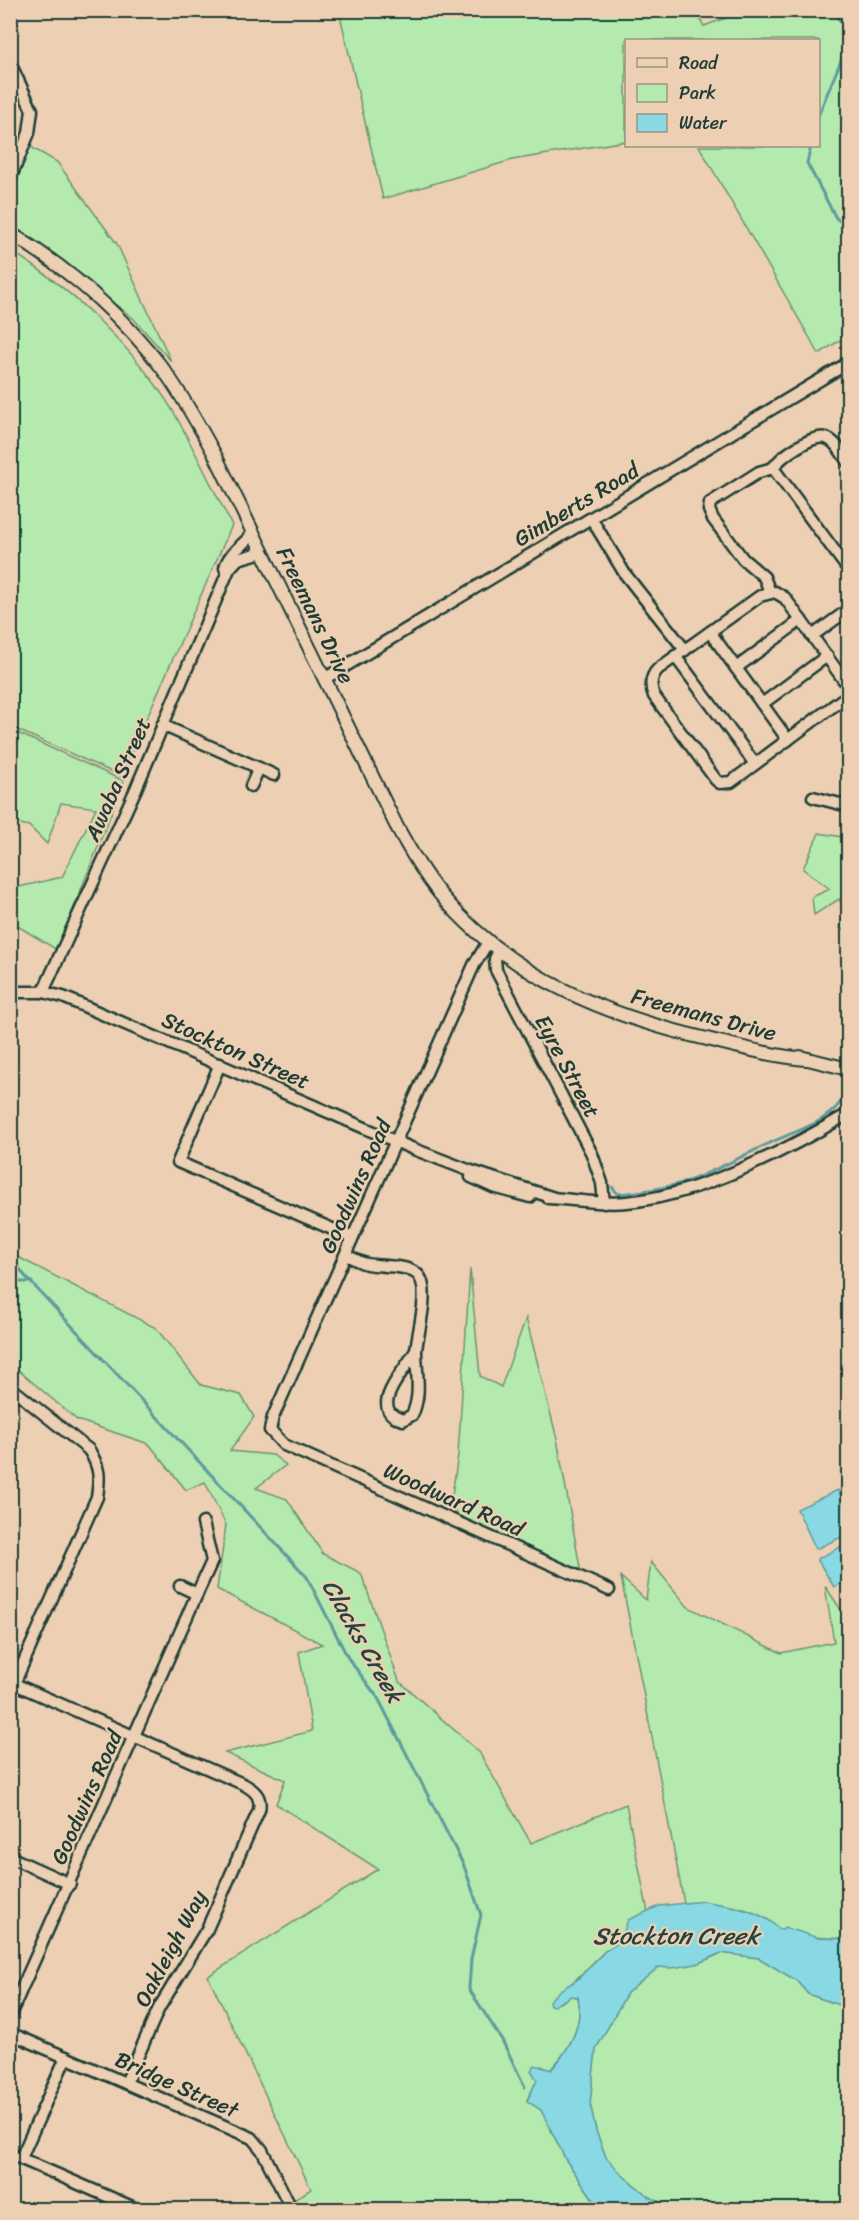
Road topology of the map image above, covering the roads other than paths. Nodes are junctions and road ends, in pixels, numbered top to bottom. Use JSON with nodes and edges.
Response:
{"nodes":[{"id":1,"x":10,"y":63,"type":"edge"},
{"id":2,"x":10,"y":179,"type":"edge"},
{"id":3,"x":10,"y":233,"type":"edge"},
{"id":4,"x":849,"y":363,"type":"edge"},
{"id":5,"x":849,"y":462,"type":"edge"},
{"id":6,"x":773,"y":468,"type":"junction"},
{"id":7,"x":591,"y":518,"type":"junction"},
{"id":8,"x":253,"y":532,"type":"junction"},
{"id":9,"x":262,"y":552,"type":"junction"},
{"id":10,"x":849,"y":569,"type":"edge"},
{"id":11,"x":224,"y":580,"type":"junction"},
{"id":12,"x":770,"y":592,"type":"junction"},
{"id":13,"x":849,"y":610,"type":"edge"},
{"id":14,"x":801,"y":620,"type":"junction"},
{"id":15,"x":710,"y":632,"type":"junction"},
{"id":16,"x":812,"y":636,"type":"junction"},
{"id":17,"x":680,"y":653,"type":"junction"},
{"id":18,"x":827,"y":656,"type":"junction"},
{"id":19,"x":736,"y":668,"type":"junction"},
{"id":20,"x":324,"y":678,"type":"junction"},
{"id":21,"x":849,"y":686,"type":"edge"},
{"id":22,"x":849,"y":695,"type":"edge"},
{"id":23,"x":762,"y":704,"type":"junction"},
{"id":24,"x":162,"y":725,"type":"junction"},
{"id":25,"x":788,"y":740,"type":"junction"},
{"id":26,"x":755,"y":764,"type":"junction"},
{"id":27,"x":259,"y":768,"type":"junction"},
{"id":28,"x":274,"y":775,"type":"dead end"},
{"id":29,"x":251,"y":786,"type":"dead end"},
{"id":30,"x":813,"y":797,"type":"dead end"},
{"id":31,"x":849,"y":806,"type":"edge"},
{"id":32,"x":488,"y":942,"type":"junction"},
{"id":33,"x":499,"y":950,"type":"junction"},
{"id":34,"x":10,"y":992,"type":"edge"},
{"id":35,"x":43,"y":992,"type":"junction"},
{"id":36,"x":220,"y":1064,"type":"junction"},
{"id":37,"x":849,"y":1069,"type":"edge"},
{"id":38,"x":849,"y":1114,"type":"edge"},
{"id":39,"x":395,"y":1141,"type":"junction"},
{"id":40,"x":604,"y":1203,"type":"junction"},
{"id":41,"x":353,"y":1238,"type":"junction"},
{"id":42,"x":346,"y":1255,"type":"junction"},
{"id":43,"x":416,"y":1350,"type":"junction"},
{"id":44,"x":10,"y":1387,"type":"edge"},
{"id":45,"x":284,"y":1445,"type":"joint"},
{"id":46,"x":203,"y":1523,"type":"dead end"},
{"id":47,"x":180,"y":1586,"type":"dead end"},
{"id":48,"x":609,"y":1590,"type":"dead end"},
{"id":49,"x":197,"y":1594,"type":"junction"},
{"id":50,"x":12,"y":1683,"type":"edge"},
{"id":51,"x":135,"y":1735,"type":"junction"},
{"id":52,"x":10,"y":1857,"type":"edge"},
{"id":53,"x":70,"y":1884,"type":"junction"},
{"id":54,"x":10,"y":2015,"type":"edge"},
{"id":55,"x":10,"y":2033,"type":"edge"},
{"id":56,"x":66,"y":2057,"type":"junction"},
{"id":57,"x":126,"y":2083,"type":"junction"},
{"id":58,"x":16,"y":2156,"type":"edge"},
{"id":59,"x":139,"y":2210,"type":"edge"},
{"id":60,"x":292,"y":2210,"type":"edge"}],
"edges":[{"from":1,"to":2,"type":"street"},
{"from":3,"to":8,"type":"main road","name":"Freemans Drive"},
{"from":4,"to":7,"type":"street","name":"Gimberts Road"},
{"from":5,"to":6,"type":"street"},
{"from":6,"to":10,"type":"street"},
{"from":6,"to":12,"type":"street"},
{"from":7,"to":17,"type":"street"},
{"from":7,"to":20,"type":"street","name":"Gimberts Road"},
{"from":8,"to":9,"type":"main road","name":"Freemans Drive"},
{"from":8,"to":11,"type":"street","name":"Awaba Street"},
{"from":9,"to":11,"type":"street","name":"Awaba Street"},
{"from":9,"to":20,"type":"main road","name":"Freemans Drive"},
{"from":11,"to":24,"type":"street","name":"Awaba Street"},
{"from":12,"to":14,"type":"street"},
{"from":12,"to":15,"type":"street"},
{"from":13,"to":16,"type":"street"},
{"from":14,"to":16,"type":"street"},
{"from":14,"to":19,"type":"street"},
{"from":15,"to":17,"type":"street"},
{"from":15,"to":19,"type":"street"},
{"from":16,"to":18,"type":"street"},
{"from":17,"to":26,"type":"street"},
{"from":17,"to":26,"type":"street"},
{"from":18,"to":21,"type":"street"},
{"from":18,"to":23,"type":"street"},
{"from":19,"to":23,"type":"street"},
{"from":20,"to":32,"type":"main road","name":"Freemans Drive"},
{"from":22,"to":25,"type":"street"},
{"from":23,"to":25,"type":"street"},
{"from":24,"to":27,"type":"street"},
{"from":24,"to":35,"type":"street","name":"Awaba Street"},
{"from":25,"to":26,"type":"street"},
{"from":27,"to":28,"type":"street"},
{"from":27,"to":29,"type":"street"},
{"from":30,"to":31,"type":"street"},
{"from":32,"to":33,"type":"main road","name":"Freemans Drive"},
{"from":32,"to":39,"type":"street","name":"Goodwins Road"},
{"from":33,"to":37,"type":"main road","name":"Freemans Drive"},
{"from":33,"to":40,"type":"street","name":"Eyre Street"},
{"from":34,"to":35,"type":"street","name":"Stockton Street"},
{"from":35,"to":36,"type":"street","name":"Stockton Street"},
{"from":36,"to":39,"type":"street","name":"Stockton Street"},
{"from":36,"to":41,"type":"street"},
{"from":38,"to":40,"type":"street","name":"Stockton Street"},
{"from":39,"to":40,"type":"street","name":"Stockton Street"},
{"from":39,"to":41,"type":"street","name":"Goodwins Road"},
{"from":41,"to":42,"type":"street","name":"Goodwins Road"},
{"from":42,"to":43,"type":"street"},
{"from":42,"to":45,"type":"street","name":"Goodwins Road"},
{"from":43,"to":43,"type":"street"},
{"from":44,"to":50,"type":"street"},
{"from":45,"to":48,"type":"street","name":"Woodward Road"},
{"from":46,"to":49,"type":"street","name":"Goodwins Road"},
{"from":47,"to":49,"type":"street"},
{"from":49,"to":51,"type":"street","name":"Goodwins Road"},
{"from":50,"to":51,"type":"street"},
{"from":51,"to":53,"type":"street","name":"Goodwins Road"},
{"from":51,"to":57,"type":"street","name":"Oakleigh Way"},
{"from":52,"to":53,"type":"street"},
{"from":53,"to":54,"type":"street","name":"Goodwins Road"},
{"from":55,"to":56,"type":"street","name":"Bridge Street"},
{"from":56,"to":57,"type":"street","name":"Bridge Street"},
{"from":56,"to":58,"type":"street"},
{"from":57,"to":60,"type":"street","name":"Bridge Street"},
{"from":58,"to":59,"type":"street"}]}
